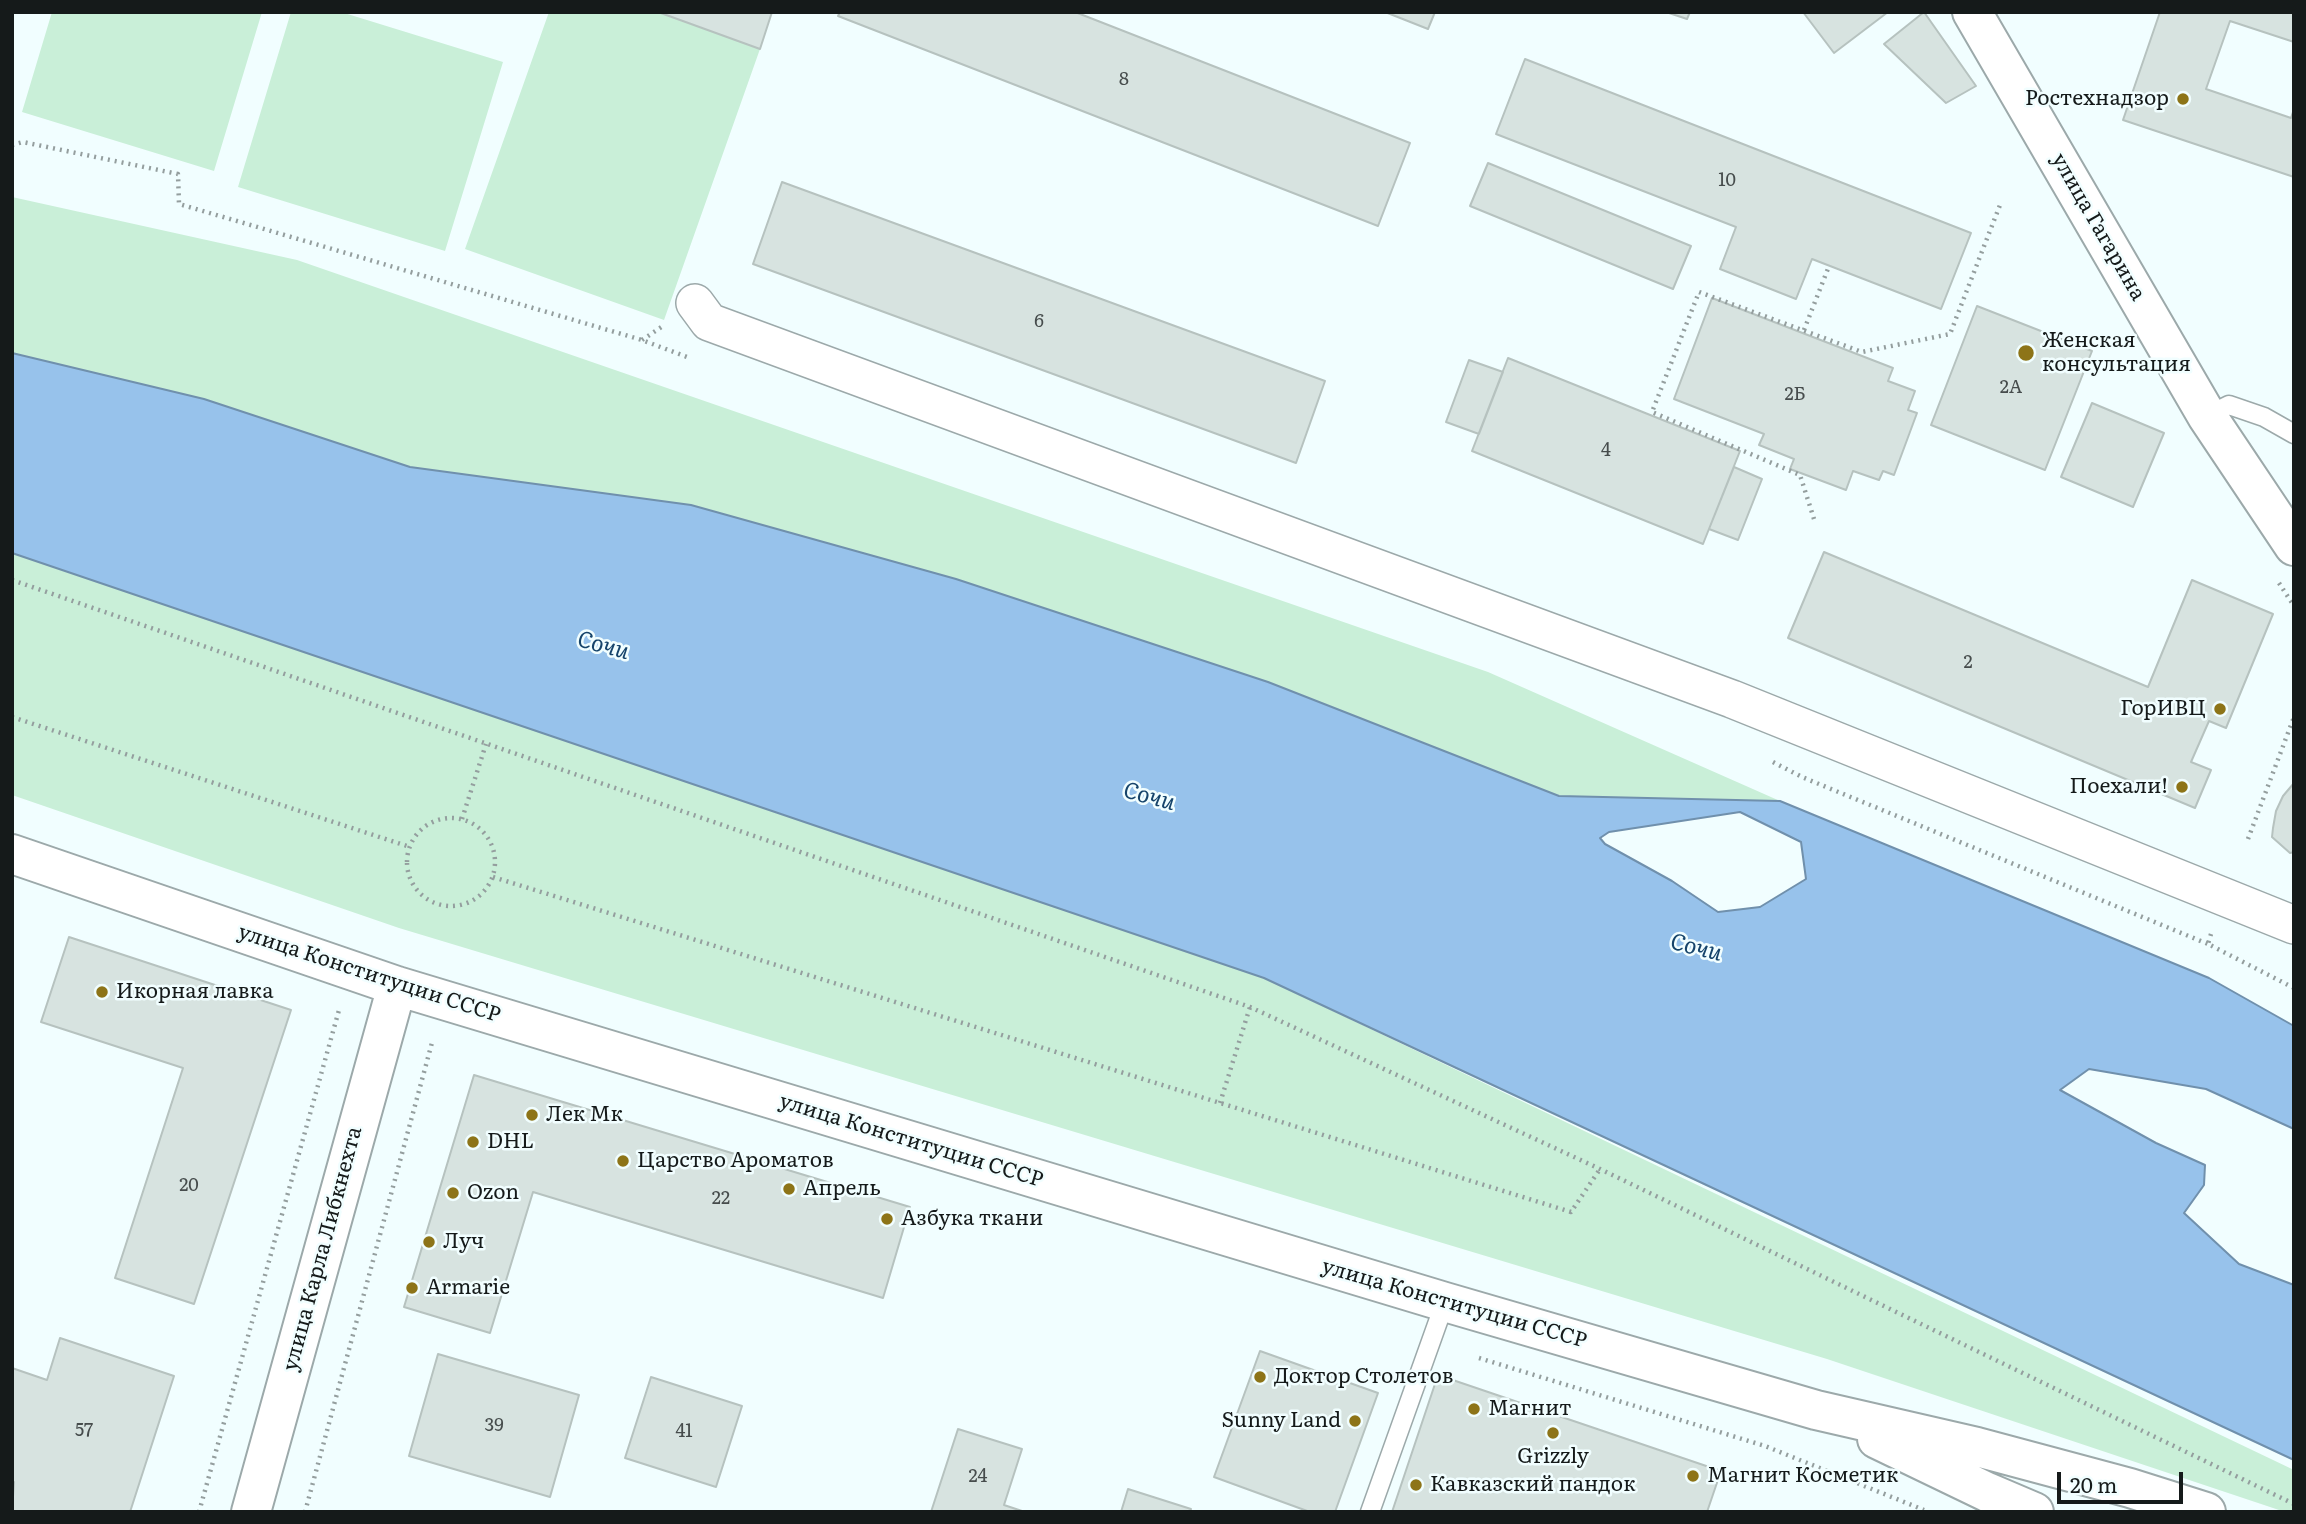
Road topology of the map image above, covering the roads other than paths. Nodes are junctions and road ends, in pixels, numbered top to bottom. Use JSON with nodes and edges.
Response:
{"nodes":[{"id":1,"x":1972,"y":12,"type":"edge"},
{"id":2,"x":695,"y":303,"type":"dead end"},
{"id":3,"x":2207,"y":416,"type":"junction"},
{"id":4,"x":2294,"y":434,"type":"edge"},
{"id":5,"x":2294,"y":546,"type":"edge"},
{"id":6,"x":12,"y":854,"type":"edge"},
{"id":7,"x":2294,"y":925,"type":"edge"},
{"id":8,"x":397,"y":986,"type":"junction"},
{"id":9,"x":1445,"y":1302,"type":"junction"},
{"id":10,"x":1816,"y":1410,"type":"junction"},
{"id":11,"x":251,"y":1512,"type":"edge"},
{"id":12,"x":1370,"y":1512,"type":"edge"},
{"id":13,"x":2034,"y":1512,"type":"edge"},
{"id":14,"x":2206,"y":1512,"type":"edge"}],
"edges":[{"from":1,"to":3,"type":"main road","name":"улица Гагарина"},
{"from":2,"to":7,"type":"street"},
{"from":3,"to":4,"type":"lane"},
{"from":3,"to":5,"type":"main road","name":"улица Гагарина"},
{"from":6,"to":8,"type":"main road","name":"улица Конституции СССР"},
{"from":8,"to":9,"type":"main road","name":"улица Конституции СССР"},
{"from":8,"to":11,"type":"main road","name":"улица Карла Либкнехта"},
{"from":9,"to":10,"type":"main road","name":"улица Конституции СССР"},
{"from":9,"to":12,"type":"lane"},
{"from":10,"to":13,"type":"main road"},
{"from":10,"to":14,"type":"main road"}]}
